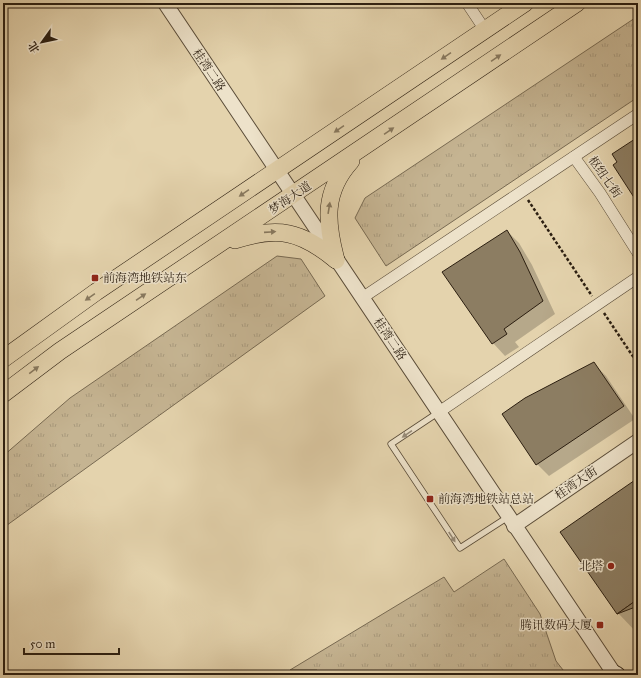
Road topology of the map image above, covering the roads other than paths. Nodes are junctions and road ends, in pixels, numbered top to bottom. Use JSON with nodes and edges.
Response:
{"nodes":[{"id":1,"x":165,"y":3,"type":"edge"},
{"id":2,"x":467,"y":3,"type":"edge"},
{"id":3,"x":525,"y":3,"type":"edge"},
{"id":4,"x":577,"y":3,"type":"edge"},
{"id":5,"x":485,"y":30,"type":"junction"},
{"id":6,"x":638,"y":114,"type":"edge"},
{"id":7,"x":363,"y":149,"type":"junction"},
{"id":8,"x":574,"y":157,"type":"junction"},
{"id":9,"x":277,"y":172,"type":"junction"},
{"id":10,"x":293,"y":196,"type":"junction"},
{"id":11,"x":219,"y":245,"type":"junction"},
{"id":12,"x":638,"y":253,"type":"edge"},
{"id":13,"x":336,"y":260,"type":"junction"},
{"id":14,"x":638,"y":277,"type":"edge"},
{"id":15,"x":362,"y":298,"type":"junction"},
{"id":16,"x":3,"y":359,"type":"edge"},
{"id":17,"x":3,"y":394,"type":"edge"},
{"id":18,"x":439,"y":412,"type":"junction"},
{"id":19,"x":638,"y":442,"type":"edge"},
{"id":20,"x":511,"y":521,"type":"junction"},
{"id":21,"x":614,"y":674,"type":"edge"}],
"edges":[{"from":1,"to":9,"type":"street","name":"桂湾二路"},
{"from":2,"to":5,"type":"street"},
{"from":3,"to":5,"type":"main road"},
{"from":7,"to":4,"type":"main road","name":"梦海大道","one_way":true},
{"from":5,"to":9,"type":"main road","one_way":true},
{"from":6,"to":8,"type":"street"},
{"from":7,"to":10,"type":"main road","name":"梦海大道"},
{"from":13,"to":7,"type":"main road","one_way":true},
{"from":8,"to":12,"type":"street","name":"枢纽七街"},
{"from":8,"to":15,"type":"street"},
{"from":9,"to":10,"type":"street","name":"桂湾二路"},
{"from":9,"to":16,"type":"main road","one_way":true},
{"from":10,"to":11,"type":"main road","name":"梦海大道"},
{"from":10,"to":13,"type":"street","name":"桂湾二路"},
{"from":11,"to":13,"type":"main road","one_way":true},
{"from":17,"to":11,"type":"main road","name":"梦海大道","one_way":true},
{"from":13,"to":15,"type":"street","name":"桂湾二路"},
{"from":14,"to":18,"type":"street"},
{"from":15,"to":18,"type":"street","name":"桂湾二路"},
{"from":18,"to":20,"type":"street","name":"桂湾二路"},
{"from":18,"to":20,"type":"lane","one_way":true},
{"from":19,"to":20,"type":"street","name":"桂湾大街"},
{"from":20,"to":21,"type":"street","name":"桂湾二路"}]}
